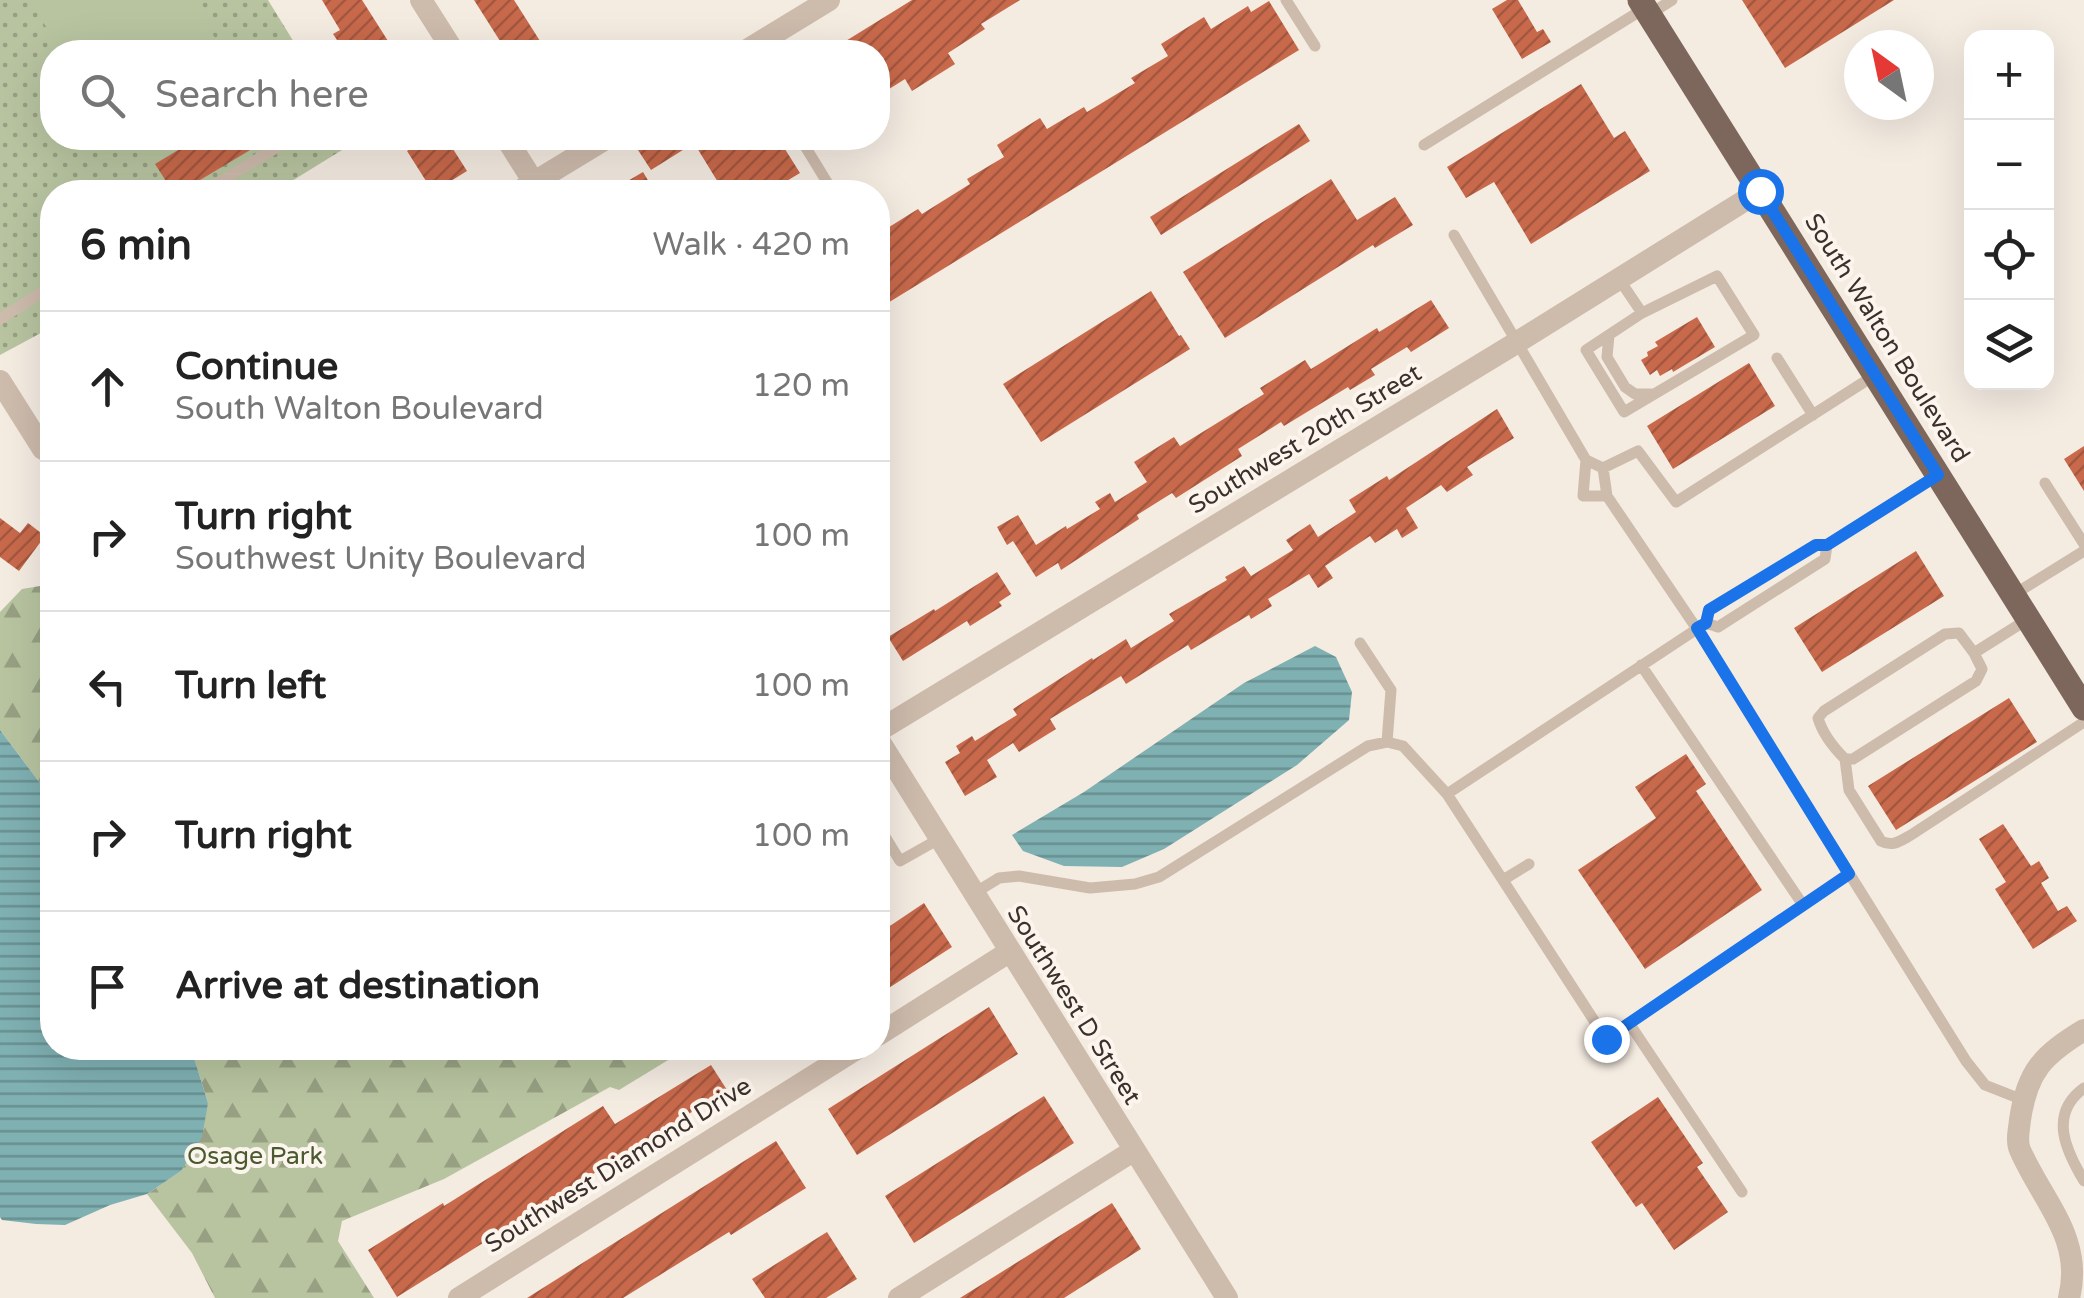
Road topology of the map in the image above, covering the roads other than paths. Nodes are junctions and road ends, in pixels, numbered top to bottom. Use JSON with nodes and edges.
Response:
{"nodes":[{"id":1,"x":422,"y":0,"type":"edge"},
{"id":2,"x":829,"y":0,"type":"edge"},
{"id":3,"x":1286,"y":0,"type":"edge"},
{"id":4,"x":1672,"y":0,"type":"edge"},
{"id":5,"x":1645,"y":7,"type":"edge"},
{"id":6,"x":447,"y":40,"type":"edge"},
{"id":7,"x":765,"y":40,"type":"edge"},
{"id":8,"x":1315,"y":46,"type":"dead end"},
{"id":9,"x":1424,"y":145,"type":"dead end"},
{"id":10,"x":272,"y":150,"type":"edge"},
{"id":11,"x":512,"y":150,"type":"edge"},
{"id":12,"x":589,"y":150,"type":"edge"},
{"id":13,"x":807,"y":150,"type":"edge"},
{"id":14,"x":224,"y":180,"type":"edge"},
{"id":15,"x":527,"y":180,"type":"edge"},
{"id":16,"x":544,"y":180,"type":"edge"},
{"id":17,"x":826,"y":180,"type":"edge"},
{"id":18,"x":1760,"y":191,"type":"junction"},
{"id":19,"x":1454,"y":235,"type":"dead end"},
{"id":20,"x":1619,"y":279,"type":"junction"},
{"id":21,"x":40,"y":294,"type":"edge"},
{"id":22,"x":1642,"y":313,"type":"junction"},
{"id":23,"x":0,"y":319,"type":"edge"},
{"id":24,"x":1609,"y":334,"type":"junction"},
{"id":25,"x":1516,"y":343,"type":"junction"},
{"id":26,"x":1777,"y":358,"type":"dead end"},
{"id":27,"x":1875,"y":375,"type":"junction"},
{"id":28,"x":0,"y":382,"type":"edge"},
{"id":29,"x":1655,"y":394,"type":"junction"},
{"id":30,"x":1814,"y":414,"type":"junction"},
{"id":31,"x":40,"y":446,"type":"edge"},
{"id":32,"x":1586,"y":460,"type":"junction"},
{"id":33,"x":1603,"y":468,"type":"junction"},
{"id":34,"x":1938,"y":475,"type":"junction"},
{"id":35,"x":2046,"y":483,"type":"dead end"},
{"id":36,"x":1607,"y":496,"type":"junction"},
{"id":37,"x":2084,"y":544,"type":"edge"},
{"id":38,"x":1827,"y":545,"type":"junction"},
{"id":39,"x":2084,"y":552,"type":"edge"},
{"id":40,"x":2014,"y":596,"type":"junction"},
{"id":41,"x":2028,"y":619,"type":"junction"},
{"id":42,"x":1701,"y":626,"type":"junction"},
{"id":43,"x":1360,"y":644,"type":"dead end"},
{"id":44,"x":1974,"y":652,"type":"junction"},
{"id":45,"x":1641,"y":665,"type":"junction"},
{"id":46,"x":2080,"y":695,"type":"edge"},
{"id":47,"x":2084,"y":722,"type":"edge"},
{"id":48,"x":890,"y":723,"type":"edge"},
{"id":49,"x":1386,"y":742,"type":"junction"},
{"id":50,"x":890,"y":759,"type":"edge"},
{"id":51,"x":1845,"y":759,"type":"junction"},
{"id":52,"x":1447,"y":794,"type":"junction"},
{"id":53,"x":939,"y":839,"type":"junction"},
{"id":54,"x":890,"y":846,"type":"edge"},
{"id":55,"x":1529,"y":864,"type":"dead end"},
{"id":56,"x":1849,"y":874,"type":"junction"},
{"id":57,"x":1503,"y":880,"type":"junction"},
{"id":58,"x":973,"y":894,"type":"junction"},
{"id":59,"x":1804,"y":905,"type":"junction"},
{"id":60,"x":1009,"y":952,"type":"junction"},
{"id":61,"x":1629,"y":1023,"type":"junction"},
{"id":62,"x":890,"y":1027,"type":"edge"},
{"id":63,"x":2079,"y":1037,"type":"edge"},
{"id":64,"x":839,"y":1060,"type":"edge"},
{"id":65,"x":2084,"y":1088,"type":"edge"},
{"id":66,"x":2023,"y":1100,"type":"junction"},
{"id":67,"x":1133,"y":1151,"type":"junction"},
{"id":68,"x":2084,"y":1181,"type":"edge"},
{"id":69,"x":1742,"y":1192,"type":"dead end"},
{"id":70,"x":2076,"y":1286,"type":"edge"},
{"id":71,"x":459,"y":1298,"type":"edge"},
{"id":72,"x":898,"y":1298,"type":"edge"},
{"id":73,"x":1227,"y":1298,"type":"edge"}],
"edges":[{"from":1,"to":6,"type":"street"},
{"from":2,"to":7,"type":"street"},
{"from":3,"to":8,"type":"lane"},
{"from":4,"to":5,"type":"lane"},
{"from":5,"to":9,"type":"lane"},
{"from":5,"to":18,"type":"main road","name":"South Walton Boulevard"},
{"from":10,"to":14,"type":"lane"},
{"from":11,"to":15,"type":"street"},
{"from":12,"to":16,"type":"street"},
{"from":13,"to":17,"type":"lane"},
{"from":18,"to":20,"type":"street","name":"Southwest 20th Street"},
{"from":18,"to":27,"type":"main road","name":"South Walton Boulevard"},
{"from":19,"to":25,"type":"lane"},
{"from":20,"to":22,"type":"lane"},
{"from":20,"to":25,"type":"street","name":"Southwest 20th Street"},
{"from":21,"to":23,"type":"lane"},
{"from":22,"to":24,"type":"lane"},
{"from":22,"to":29,"type":"lane"},
{"from":24,"to":29,"type":"lane"},
{"from":24,"to":29,"type":"lane"},
{"from":25,"to":32,"type":"lane"},
{"from":25,"to":48,"type":"street","name":"Southwest 20th Street"},
{"from":26,"to":30,"type":"lane"},
{"from":27,"to":30,"type":"lane"},
{"from":27,"to":34,"type":"main road","name":"South Walton Boulevard"},
{"from":28,"to":31,"type":"street"},
{"from":30,"to":33,"type":"lane"},
{"from":32,"to":33,"type":"lane"},
{"from":32,"to":36,"type":"lane"},
{"from":33,"to":36,"type":"lane"},
{"from":34,"to":38,"type":"lane"},
{"from":34,"to":40,"type":"main road","name":"South Walton Boulevard"},
{"from":35,"to":37,"type":"lane"},
{"from":36,"to":42,"type":"lane"},
{"from":38,"to":42,"type":"lane"},
{"from":38,"to":42,"type":"lane"},
{"from":39,"to":40,"type":"lane"},
{"from":40,"to":41,"type":"main road","name":"South Walton Boulevard"},
{"from":41,"to":44,"type":"lane"},
{"from":41,"to":46,"type":"main road","name":"South Walton Boulevard"},
{"from":42,"to":45,"type":"lane"},
{"from":42,"to":56,"type":"lane"},
{"from":43,"to":49,"type":"lane"},
{"from":44,"to":51,"type":"lane"},
{"from":44,"to":51,"type":"lane"},
{"from":45,"to":52,"type":"lane"},
{"from":45,"to":59,"type":"lane"},
{"from":47,"to":51,"type":"lane"},
{"from":49,"to":52,"type":"lane"},
{"from":49,"to":58,"type":"lane"},
{"from":50,"to":53,"type":"street","name":"Southwest D Street"},
{"from":52,"to":57,"type":"lane"},
{"from":53,"to":54,"type":"lane"},
{"from":53,"to":58,"type":"street","name":"Southwest D Street"},
{"from":55,"to":57,"type":"lane"},
{"from":56,"to":59,"type":"lane"},
{"from":56,"to":66,"type":"lane"},
{"from":57,"to":61,"type":"lane"},
{"from":58,"to":60,"type":"street","name":"Southwest D Street"},
{"from":59,"to":61,"type":"lane"},
{"from":60,"to":62,"type":"street"},
{"from":60,"to":67,"type":"street","name":"Southwest D Street"},
{"from":61,"to":69,"type":"lane"},
{"from":63,"to":66,"type":"street"},
{"from":64,"to":71,"type":"street","name":"Southwest Diamond Drive"},
{"from":65,"to":68,"type":"lane"},
{"from":66,"to":70,"type":"street"},
{"from":67,"to":72,"type":"street"},
{"from":67,"to":73,"type":"street","name":"Southwest D Street"}]}
